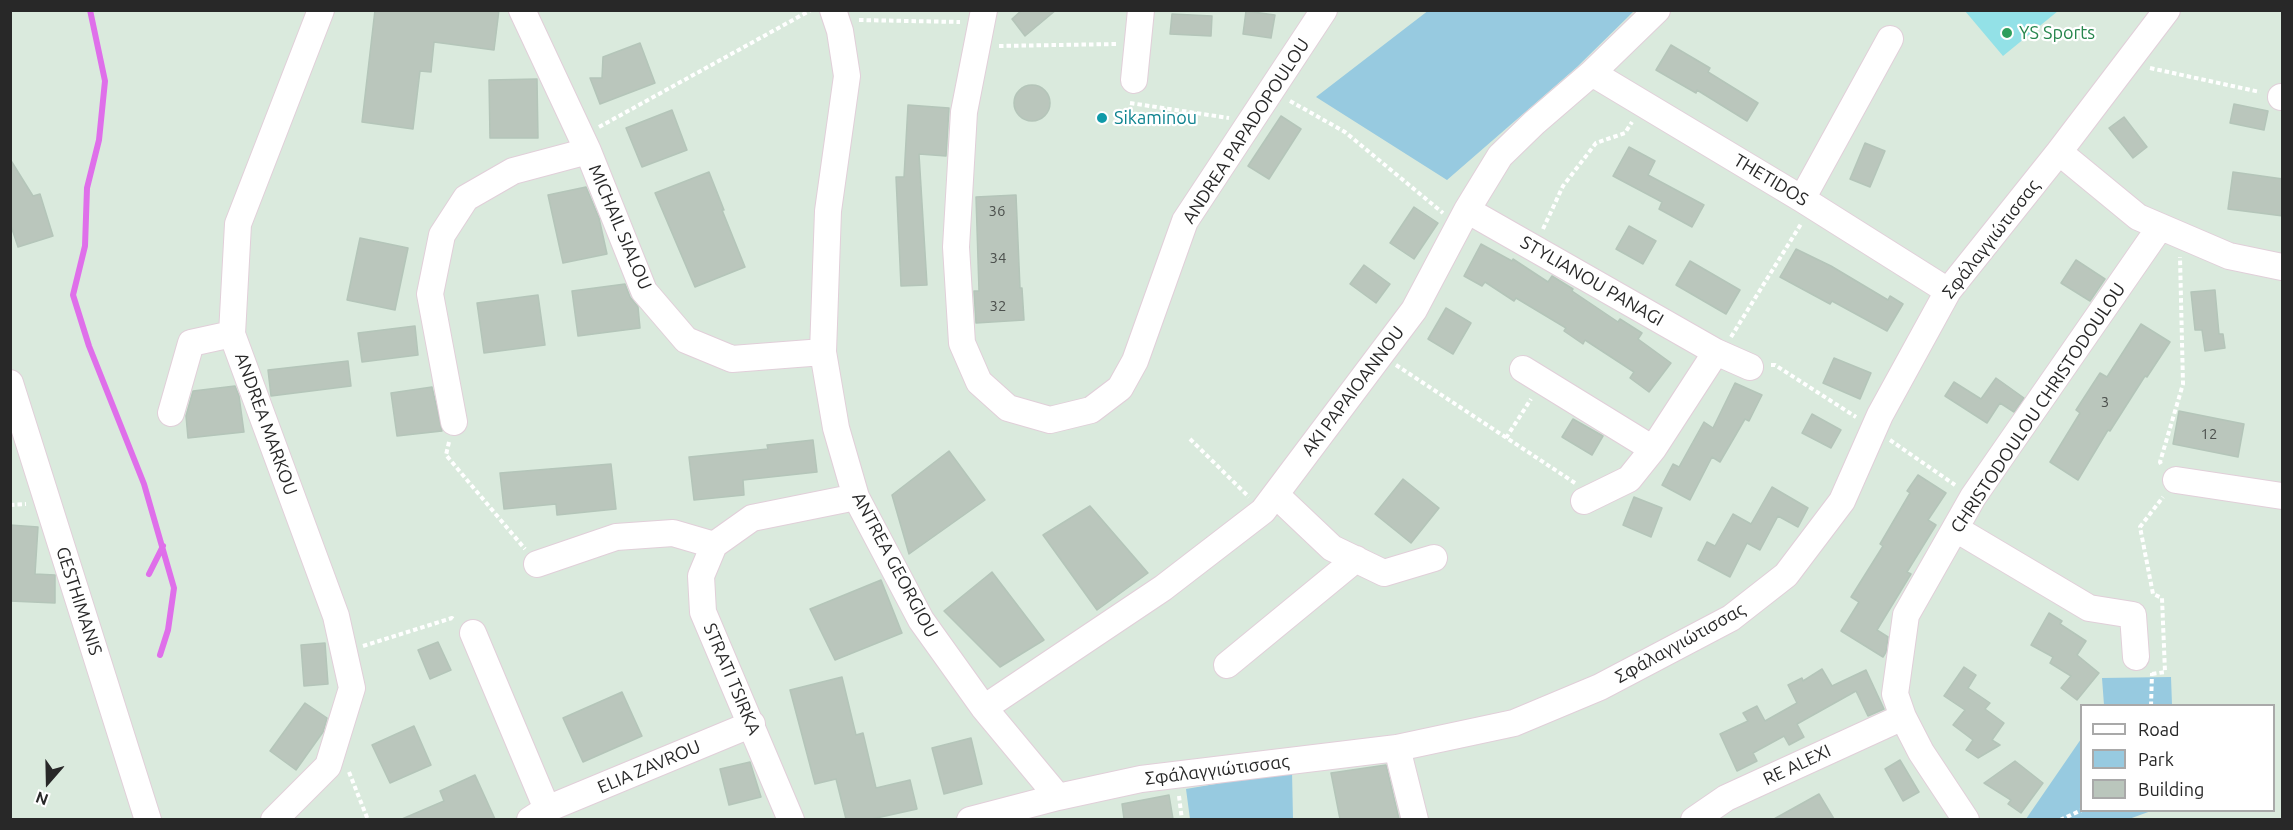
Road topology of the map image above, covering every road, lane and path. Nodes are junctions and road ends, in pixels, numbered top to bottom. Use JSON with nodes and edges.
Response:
{"nodes":[{"id":1,"x":321,"y":10,"type":"edge"},
{"id":2,"x":522,"y":10,"type":"edge"},
{"id":3,"x":811,"y":10,"type":"edge"},
{"id":4,"x":1141,"y":10,"type":"edge"},
{"id":5,"x":1324,"y":10,"type":"edge"},
{"id":6,"x":1657,"y":10,"type":"edge"},
{"id":7,"x":2167,"y":10,"type":"edge"},
{"id":8,"x":835,"y":15,"type":"edge"},
{"id":9,"x":981,"y":26,"type":"edge"},
{"id":10,"x":1890,"y":39,"type":"dead end"},
{"id":11,"x":1137,"y":44,"type":"junction"},
{"id":12,"x":2127,"y":63,"type":"junction"},
{"id":13,"x":1592,"y":72,"type":"junction"},
{"id":14,"x":1134,"y":80,"type":"joint"},
{"id":15,"x":1271,"y":91,"type":"junction"},
{"id":16,"x":2282,"y":97,"type":"edge"},
{"id":17,"x":1643,"y":103,"type":"junction"},
{"id":18,"x":1251,"y":121,"type":"junction"},
{"id":19,"x":584,"y":144,"type":"junction"},
{"id":20,"x":2060,"y":152,"type":"junction"},
{"id":21,"x":1807,"y":202,"type":"junction"},
{"id":22,"x":1463,"y":218,"type":"junction"},
{"id":23,"x":2170,"y":231,"type":"junction"},
{"id":24,"x":1535,"y":249,"type":"junction"},
{"id":25,"x":2283,"y":267,"type":"edge"},
{"id":26,"x":1948,"y":291,"type":"junction"},
{"id":27,"x":232,"y":334,"type":"junction"},
{"id":28,"x":823,"y":352,"type":"junction"},
{"id":29,"x":1718,"y":353,"type":"junction"},
{"id":30,"x":1380,"y":355,"type":"junction"},
{"id":31,"x":1750,"y":367,"type":"joint"},
{"id":32,"x":1533,"y":375,"type":"joint"},
{"id":33,"x":10,"y":382,"type":"edge"},
{"id":34,"x":171,"y":413,"type":"dead end"},
{"id":35,"x":454,"y":422,"type":"joint"},
{"id":36,"x":1874,"y":429,"type":"junction"},
{"id":37,"x":1506,"y":438,"type":"junction"},
{"id":38,"x":1190,"y":439,"type":"dead end"},
{"id":39,"x":1653,"y":449,"type":"junction"},
{"id":40,"x":2176,"y":480,"type":"junction"},
{"id":41,"x":2283,"y":496,"type":"edge"},
{"id":42,"x":856,"y":497,"type":"junction"},
{"id":43,"x":1973,"y":497,"type":"junction"},
{"id":44,"x":1589,"y":498,"type":"joint"},
{"id":45,"x":1269,"y":503,"type":"junction"},
{"id":46,"x":1956,"y":529,"type":"junction"},
{"id":47,"x":714,"y":545,"type":"junction"},
{"id":48,"x":1434,"y":558,"type":"dead end"},
{"id":49,"x":1356,"y":559,"type":"junction"},
{"id":50,"x":537,"y":564,"type":"joint"},
{"id":51,"x":473,"y":633,"type":"joint"},
{"id":52,"x":344,"y":652,"type":"junction"},
{"id":53,"x":2136,"y":657,"type":"dead end"},
{"id":54,"x":1227,"y":665,"type":"dead end"},
{"id":55,"x":2151,"y":704,"type":"edge"},
{"id":56,"x":984,"y":708,"type":"junction"},
{"id":57,"x":1903,"y":717,"type":"junction"},
{"id":58,"x":752,"y":724,"type":"junction"},
{"id":59,"x":1397,"y":748,"type":"junction"},
{"id":60,"x":331,"y":756,"type":"junction"},
{"id":61,"x":1058,"y":797,"type":"junction"},
{"id":62,"x":2080,"y":811,"type":"edge"},
{"id":63,"x":538,"y":814,"type":"edge"},
{"id":64,"x":148,"y":819,"type":"edge"},
{"id":65,"x":274,"y":819,"type":"edge"},
{"id":66,"x":368,"y":819,"type":"edge"},
{"id":67,"x":791,"y":819,"type":"edge"},
{"id":68,"x":970,"y":819,"type":"edge"},
{"id":69,"x":1415,"y":819,"type":"edge"},
{"id":70,"x":1694,"y":819,"type":"edge"},
{"id":71,"x":1966,"y":819,"type":"edge"},
{"id":72,"x":2060,"y":819,"type":"edge"}],
"edges":[{"from":1,"to":27,"type":"street","name":"ANDREA MARKOU"},
{"from":2,"to":19,"type":"street","name":"MICHAIL SIALOU"},
{"from":3,"to":19,"type":"path"},
{"from":4,"to":11,"type":"street"},
{"from":5,"to":15,"type":"street","name":"ANDREA PAPADOPOULOU"},
{"from":6,"to":13,"type":"street","name":"AKI PAPAIOANNOU"},
{"from":7,"to":12,"type":"street","name":"Σφάλαγγιώτισσας"},
{"from":8,"to":9,"type":"path"},
{"from":8,"to":28,"type":"street","name":"ANTREA GEORGIOU"},
{"from":9,"to":11,"type":"path"},
{"from":9,"to":18,"type":"street","name":"ANDREA PAPADOPOULOU"},
{"from":10,"to":21,"type":"street"},
{"from":11,"to":14,"type":"street"},
{"from":12,"to":16,"type":"path"},
{"from":12,"to":20,"type":"street","name":"Σφάλαγγιώτισσας"},
{"from":13,"to":17,"type":"street","name":"THETIDOS"},
{"from":13,"to":22,"type":"street","name":"AKI PAPAIOANNOU"},
{"from":14,"to":18,"type":"path"},
{"from":15,"to":18,"type":"street","name":"ANDREA PAPADOPOULOU"},
{"from":15,"to":22,"type":"path"},
{"from":17,"to":21,"type":"street","name":"THETIDOS"},
{"from":17,"to":24,"type":"path"},
{"from":19,"to":28,"type":"street","name":"MICHAIL SIALOU"},
{"from":19,"to":35,"type":"street"},
{"from":20,"to":23,"type":"street"},
{"from":20,"to":26,"type":"street","name":"Σφάλαγγιώτισσας"},
{"from":21,"to":26,"type":"street","name":"THETIDOS"},
{"from":21,"to":29,"type":"path"},
{"from":22,"to":24,"type":"street","name":"STYLIANOU PANAGI"},
{"from":22,"to":30,"type":"street","name":"AKI PAPAIOANNOU"},
{"from":23,"to":25,"type":"street"},
{"from":23,"to":40,"type":"path"},
{"from":23,"to":43,"type":"street","name":"CHRISTODOULOU CHRISTODOULOU"},
{"from":24,"to":29,"type":"street","name":"STYLIANOU PANAGI"},
{"from":26,"to":36,"type":"street","name":"Σφάλαγγιώτισσας"},
{"from":27,"to":34,"type":"street"},
{"from":27,"to":52,"type":"street","name":"ANDREA MARKOU"},
{"from":28,"to":42,"type":"street","name":"ANTREA GEORGIOU"},
{"from":29,"to":31,"type":"street","name":"STYLIANOU PANAGI"},
{"from":29,"to":39,"type":"street"},
{"from":30,"to":37,"type":"path"},
{"from":30,"to":45,"type":"street","name":"AKI PAPAIOANNOU"},
{"from":31,"to":36,"type":"path"},
{"from":32,"to":37,"type":"path"},
{"from":32,"to":39,"type":"street"},
{"from":33,"to":64,"type":"street","name":"GESTHIMANIS"},
{"from":35,"to":50,"type":"path"},
{"from":36,"to":43,"type":"path"},
{"from":36,"to":59,"type":"street","name":"Σφάλαγγιώτισσας"},
{"from":37,"to":44,"type":"path"},
{"from":38,"to":45,"type":"path"},
{"from":39,"to":44,"type":"street"},
{"from":40,"to":41,"type":"street"},
{"from":40,"to":55,"type":"path"},
{"from":42,"to":47,"type":"street"},
{"from":42,"to":56,"type":"street","name":"ANTREA GEORGIOU"},
{"from":43,"to":46,"type":"street","name":"CHRISTODOULOU CHRISTODOULOU"},
{"from":45,"to":49,"type":"street"},
{"from":45,"to":56,"type":"street","name":"AKI PAPAIOANNOU"},
{"from":46,"to":53,"type":"street"},
{"from":46,"to":57,"type":"street","name":"CHRISTODOULOU CHRISTODOULOU"},
{"from":47,"to":50,"type":"street"},
{"from":47,"to":58,"type":"street","name":"STRATI TSIRKA"},
{"from":48,"to":49,"type":"street"},
{"from":49,"to":54,"type":"street"},
{"from":51,"to":52,"type":"path"},
{"from":51,"to":63,"type":"street","name":"ELIA ZAVROU"},
{"from":52,"to":60,"type":"street","name":"ANDREA MARKOU"},
{"from":56,"to":61,"type":"street","name":"ANTREA GEORGIOU"},
{"from":57,"to":70,"type":"street","name":"RE ALEXI"},
{"from":57,"to":71,"type":"street","name":"CHRISTODOULOU CHRISTODOULOU"},
{"from":58,"to":63,"type":"street","name":"ELIA ZAVROU"},
{"from":58,"to":67,"type":"street","name":"STRATI TSIRKA"},
{"from":59,"to":61,"type":"street","name":"Σφάλαγγιώτισσας"},
{"from":59,"to":69,"type":"street"},
{"from":60,"to":65,"type":"street","name":"ANDREA MARKOU"},
{"from":60,"to":66,"type":"path"},
{"from":61,"to":68,"type":"street","name":"Σφάλαγγιώτισσας"},
{"from":62,"to":72,"type":"path"}]}
